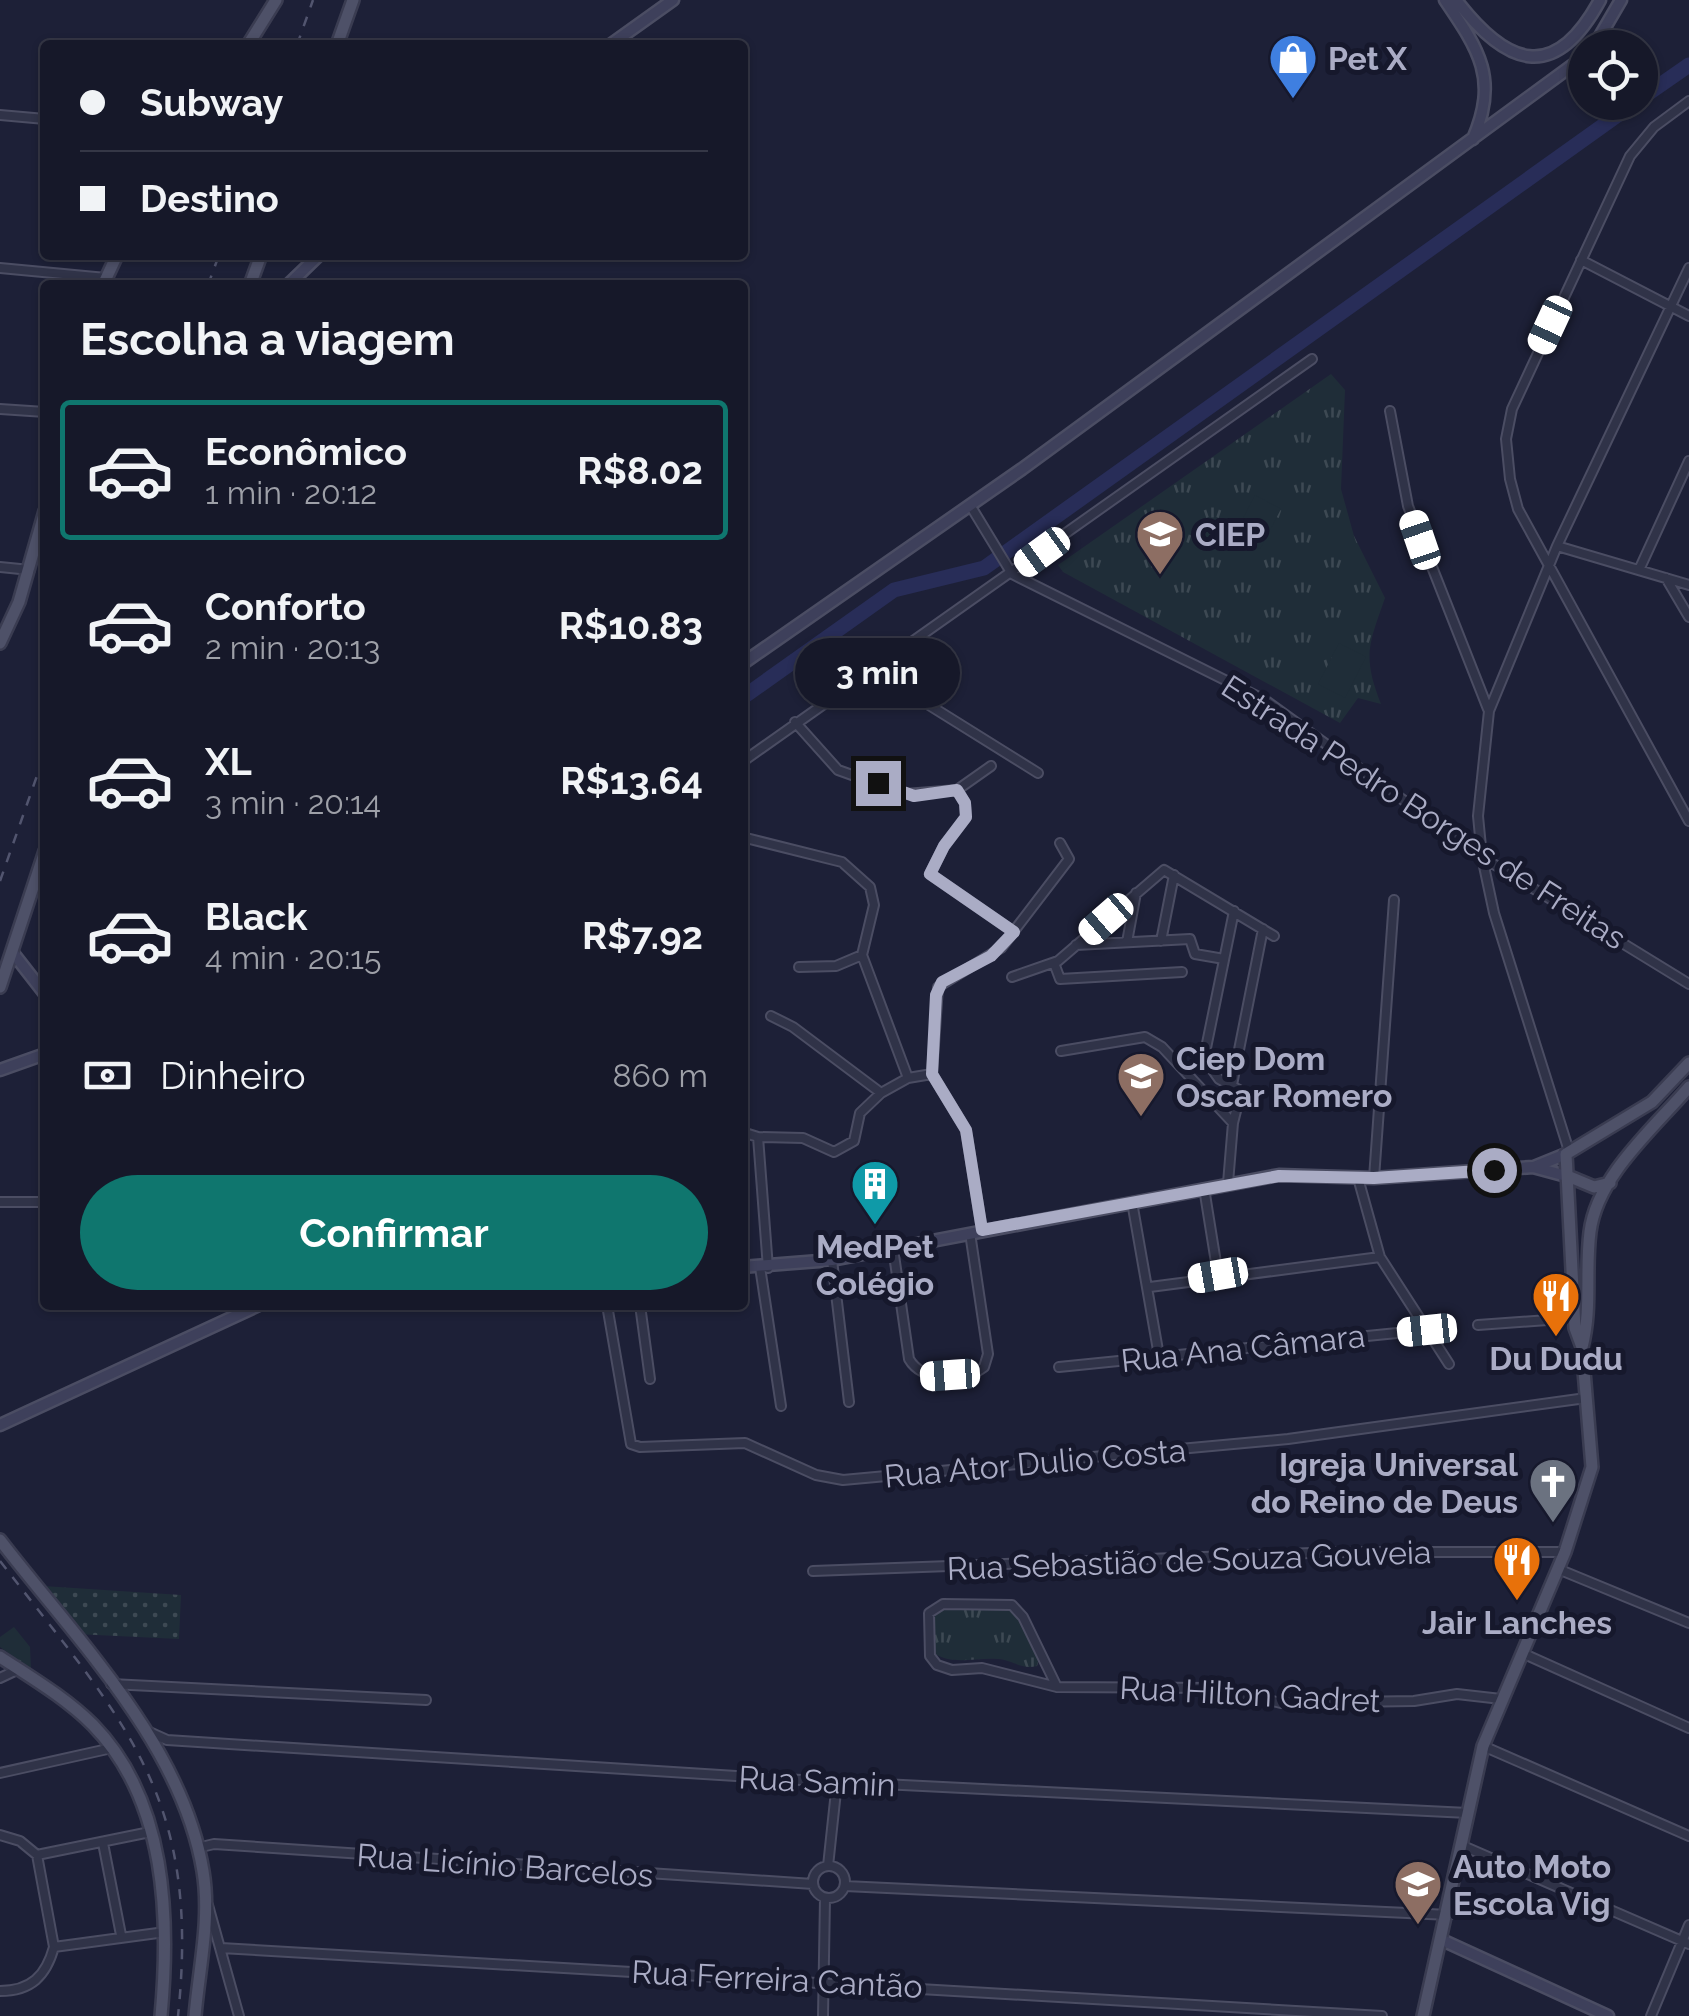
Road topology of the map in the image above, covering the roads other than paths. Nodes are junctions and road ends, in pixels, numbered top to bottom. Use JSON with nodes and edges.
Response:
{"nodes":[{"id":1,"x":276,"y":0,"type":"edge"},
{"id":2,"x":353,"y":0,"type":"edge"},
{"id":3,"x":672,"y":0,"type":"edge"},
{"id":4,"x":1445,"y":0,"type":"edge"},
{"id":5,"x":1456,"y":0,"type":"edge"},
{"id":6,"x":1621,"y":0,"type":"edge"},
{"id":7,"x":1598,"y":4,"type":"edge"},
{"id":8,"x":1604,"y":30,"type":"edge"},
{"id":9,"x":251,"y":40,"type":"edge"},
{"id":10,"x":340,"y":40,"type":"edge"},
{"id":11,"x":617,"y":40,"type":"edge"},
{"id":12,"x":1568,"y":69,"type":"edge"},
{"id":13,"x":1689,"y":101,"type":"edge"},
{"id":14,"x":0,"y":115,"type":"edge"},
{"id":15,"x":40,"y":119,"type":"edge"},
{"id":16,"x":1472,"y":140,"type":"junction"},
{"id":17,"x":314,"y":260,"type":"edge"},
{"id":18,"x":1581,"y":260,"type":"junction"},
{"id":19,"x":0,"y":268,"type":"edge"},
{"id":20,"x":1689,"y":268,"type":"edge"},
{"id":21,"x":89,"y":280,"type":"edge"},
{"id":22,"x":293,"y":280,"type":"edge"},
{"id":23,"x":1670,"y":307,"type":"junction"},
{"id":24,"x":1689,"y":316,"type":"edge"},
{"id":25,"x":1312,"y":359,"type":"dead end"},
{"id":26,"x":0,"y":409,"type":"edge"},
{"id":27,"x":1390,"y":411,"type":"dead end"},
{"id":28,"x":40,"y":412,"type":"edge"},
{"id":29,"x":1689,"y":460,"type":"edge"},
{"id":30,"x":1685,"y":479,"type":"edge"},
{"id":31,"x":970,"y":504,"type":"junction"},
{"id":32,"x":40,"y":530,"type":"edge"},
{"id":33,"x":1557,"y":546,"type":"junction"},
{"id":34,"x":1550,"y":566,"type":"junction"},
{"id":35,"x":0,"y":567,"type":"edge"},
{"id":36,"x":30,"y":570,"type":"junction"},
{"id":37,"x":1639,"y":570,"type":"junction"},
{"id":38,"x":1012,"y":574,"type":"junction"},
{"id":39,"x":1666,"y":578,"type":"junction"},
{"id":40,"x":1689,"y":585,"type":"edge"},
{"id":41,"x":1688,"y":613,"type":"edge"},
{"id":42,"x":0,"y":643,"type":"edge"},
{"id":43,"x":748,"y":660,"type":"edge"},
{"id":44,"x":880,"y":663,"type":"junction"},
{"id":45,"x":1488,"y":710,"type":"junction"},
{"id":46,"x":796,"y":722,"type":"junction"},
{"id":47,"x":748,"y":758,"type":"edge"},
{"id":48,"x":991,"y":766,"type":"dead end"},
{"id":49,"x":1038,"y":773,"type":"dead end"},
{"id":50,"x":957,"y":790,"type":"junction"},
{"id":51,"x":1689,"y":821,"type":"edge"},
{"id":52,"x":748,"y":838,"type":"edge"},
{"id":53,"x":1060,"y":843,"type":"dead end"},
{"id":54,"x":1482,"y":857,"type":"junction"},
{"id":55,"x":40,"y":868,"type":"edge"},
{"id":56,"x":1174,"y":875,"type":"junction"},
{"id":57,"x":1136,"y":893,"type":"junction"},
{"id":58,"x":1394,"y":900,"type":"dead end"},
{"id":59,"x":1234,"y":911,"type":"junction"},
{"id":60,"x":1262,"y":929,"type":"junction"},
{"id":61,"x":1014,"y":932,"type":"junction"},
{"id":62,"x":1274,"y":936,"type":"dead end"},
{"id":63,"x":1160,"y":940,"type":"junction"},
{"id":64,"x":1127,"y":942,"type":"junction"},
{"id":65,"x":1076,"y":945,"type":"junction"},
{"id":66,"x":13,"y":952,"type":"junction"},
{"id":67,"x":862,"y":955,"type":"junction"},
{"id":68,"x":1224,"y":958,"type":"junction"},
{"id":69,"x":1054,"y":963,"type":"junction"},
{"id":70,"x":799,"y":967,"type":"dead end"},
{"id":71,"x":1182,"y":972,"type":"dead end"},
{"id":72,"x":1012,"y":977,"type":"dead end"},
{"id":73,"x":1689,"y":984,"type":"edge"},
{"id":74,"x":0,"y":987,"type":"edge"},
{"id":75,"x":40,"y":987,"type":"edge"},
{"id":76,"x":771,"y":1016,"type":"dead end"},
{"id":77,"x":1061,"y":1051,"type":"dead end"},
{"id":78,"x":40,"y":1056,"type":"edge"},
{"id":79,"x":1689,"y":1063,"type":"edge"},
{"id":80,"x":0,"y":1070,"type":"edge"},
{"id":81,"x":932,"y":1074,"type":"junction"},
{"id":82,"x":908,"y":1078,"type":"junction"},
{"id":83,"x":1232,"y":1085,"type":"junction"},
{"id":84,"x":1689,"y":1088,"type":"edge"},
{"id":85,"x":881,"y":1093,"type":"junction"},
{"id":86,"x":1234,"y":1123,"type":"junction"},
{"id":87,"x":748,"y":1134,"type":"edge"},
{"id":88,"x":758,"y":1138,"type":"junction"},
{"id":89,"x":1568,"y":1153,"type":"junction"},
{"id":90,"x":1533,"y":1167,"type":"junction"},
{"id":91,"x":1570,"y":1177,"type":"junction"},
{"id":92,"x":1358,"y":1178,"type":"junction"},
{"id":93,"x":1374,"y":1178,"type":"junction"},
{"id":94,"x":1228,"y":1183,"type":"junction"},
{"id":95,"x":1610,"y":1183,"type":"junction"},
{"id":96,"x":1204,"y":1188,"type":"junction"},
{"id":97,"x":0,"y":1202,"type":"edge"},
{"id":98,"x":40,"y":1202,"type":"edge"},
{"id":99,"x":1132,"y":1202,"type":"junction"},
{"id":100,"x":976,"y":1231,"type":"junction"},
{"id":101,"x":893,"y":1248,"type":"junction"},
{"id":102,"x":1380,"y":1257,"type":"junction"},
{"id":103,"x":832,"y":1260,"type":"junction"},
{"id":104,"x":748,"y":1267,"type":"edge"},
{"id":105,"x":764,"y":1268,"type":"junction"},
{"id":106,"x":1218,"y":1275,"type":"junction"},
{"id":107,"x":1574,"y":1277,"type":"junction"},
{"id":108,"x":1150,"y":1287,"type":"junction"},
{"id":109,"x":1588,"y":1301,"type":"junction"},
{"id":110,"x":248,"y":1310,"type":"edge"},
{"id":111,"x":608,"y":1310,"type":"edge"},
{"id":112,"x":641,"y":1310,"type":"edge"},
{"id":113,"x":1575,"y":1318,"type":"junction"},
{"id":114,"x":1478,"y":1325,"type":"dead end"},
{"id":115,"x":1427,"y":1330,"type":"junction"},
{"id":116,"x":1582,"y":1348,"type":"junction"},
{"id":117,"x":1159,"y":1356,"type":"junction"},
{"id":118,"x":1449,"y":1364,"type":"dead end"},
{"id":119,"x":1059,"y":1367,"type":"dead end"},
{"id":120,"x":650,"y":1379,"type":"dead end"},
{"id":121,"x":1587,"y":1398,"type":"junction"},
{"id":122,"x":849,"y":1402,"type":"dead end"},
{"id":123,"x":781,"y":1406,"type":"dead end"},
{"id":124,"x":0,"y":1423,"type":"edge"},
{"id":125,"x":0,"y":1540,"type":"edge"},
{"id":126,"x":1566,"y":1552,"type":"junction"},
{"id":127,"x":1558,"y":1569,"type":"junction"},
{"id":128,"x":813,"y":1571,"type":"dead end"},
{"id":129,"x":1689,"y":1623,"type":"edge"},
{"id":130,"x":1522,"y":1654,"type":"junction"},
{"id":131,"x":0,"y":1657,"type":"edge"},
{"id":132,"x":19,"y":1669,"type":"junction"},
{"id":133,"x":0,"y":1678,"type":"edge"},
{"id":134,"x":110,"y":1684,"type":"junction"},
{"id":135,"x":1057,"y":1687,"type":"junction"},
{"id":136,"x":426,"y":1700,"type":"dead end"},
{"id":137,"x":1502,"y":1700,"type":"junction"},
{"id":138,"x":140,"y":1726,"type":"junction"},
{"id":139,"x":1689,"y":1728,"type":"edge"},
{"id":140,"x":167,"y":1740,"type":"junction"},
{"id":141,"x":1483,"y":1746,"type":"junction"},
{"id":142,"x":112,"y":1748,"type":"junction"},
{"id":143,"x":158,"y":1755,"type":"junction"},
{"id":144,"x":0,"y":1773,"type":"edge"},
{"id":145,"x":837,"y":1782,"type":"junction"},
{"id":146,"x":1468,"y":1813,"type":"junction"},
{"id":147,"x":150,"y":1832,"type":"junction"},
{"id":148,"x":0,"y":1835,"type":"edge"},
{"id":149,"x":1689,"y":1836,"type":"edge"},
{"id":150,"x":103,"y":1843,"type":"junction"},
{"id":151,"x":1463,"y":1846,"type":"junction"},
{"id":152,"x":198,"y":1848,"type":"junction"},
{"id":153,"x":38,"y":1855,"type":"junction"},
{"id":154,"x":828,"y":1866,"type":"junction"},
{"id":155,"x":812,"y":1884,"type":"junction"},
{"id":156,"x":845,"y":1886,"type":"junction"},
{"id":157,"x":825,"y":1898,"type":"junction"},
{"id":158,"x":206,"y":1901,"type":"junction"},
{"id":159,"x":1448,"y":1915,"type":"junction"},
{"id":160,"x":1689,"y":1925,"type":"edge"},
{"id":161,"x":166,"y":1932,"type":"junction"},
{"id":162,"x":121,"y":1935,"type":"junction"},
{"id":163,"x":1442,"y":1940,"type":"junction"},
{"id":164,"x":1686,"y":1943,"type":"edge"},
{"id":165,"x":54,"y":1947,"type":"junction"},
{"id":166,"x":221,"y":1948,"type":"junction"},
{"id":167,"x":824,"y":1981,"type":"junction"},
{"id":168,"x":0,"y":1991,"type":"edge"},
{"id":169,"x":160,"y":2016,"type":"edge"},
{"id":170,"x":195,"y":2016,"type":"edge"},
{"id":171,"x":239,"y":2016,"type":"edge"},
{"id":172,"x":823,"y":2016,"type":"edge"},
{"id":173,"x":1382,"y":2016,"type":"edge"},
{"id":174,"x":1423,"y":2016,"type":"edge"},
{"id":175,"x":1608,"y":2016,"type":"edge"},
{"id":176,"x":1651,"y":2016,"type":"edge"}],
"edges":[{"from":1,"to":9,"type":"main road"},
{"from":2,"to":10,"type":"main road"},
{"from":3,"to":11,"type":"street"},
{"from":4,"to":16,"type":"street"},
{"from":5,"to":7,"type":"street"},
{"from":6,"to":8,"type":"street"},
{"from":12,"to":16,"type":"street"},
{"from":13,"to":18,"type":"street"},
{"from":14,"to":15,"type":"street"},
{"from":16,"to":31,"type":"street"},
{"from":17,"to":22,"type":"street"},
{"from":18,"to":23,"type":"street"},
{"from":18,"to":34,"type":"street"},
{"from":19,"to":21,"type":"street"},
{"from":20,"to":23,"type":"street"},
{"from":23,"to":24,"type":"street"},
{"from":23,"to":33,"type":"street"},
{"from":25,"to":38,"type":"street"},
{"from":26,"to":28,"type":"street"},
{"from":27,"to":45,"type":"street"},
{"from":29,"to":30,"type":"street"},
{"from":30,"to":37,"type":"street"},
{"from":31,"to":38,"type":"street"},
{"from":31,"to":43,"type":"street"},
{"from":32,"to":36,"type":"main road"},
{"from":33,"to":34,"type":"street"},
{"from":33,"to":37,"type":"street"},
{"from":34,"to":45,"type":"street"},
{"from":34,"to":51,"type":"street"},
{"from":35,"to":36,"type":"street"},
{"from":36,"to":42,"type":"main road"},
{"from":37,"to":39,"type":"street"},
{"from":38,"to":44,"type":"street"},
{"from":38,"to":54,"type":"street","name":"Estrada Pedro Borges de Freitas"},
{"from":39,"to":40,"type":"street"},
{"from":39,"to":41,"type":"street"},
{"from":44,"to":46,"type":"street"},
{"from":44,"to":49,"type":"street"},
{"from":45,"to":54,"type":"street"},
{"from":46,"to":47,"type":"street"},
{"from":46,"to":50,"type":"street"},
{"from":48,"to":50,"type":"street"},
{"from":50,"to":61,"type":"street"},
{"from":52,"to":67,"type":"street"},
{"from":53,"to":61,"type":"street"},
{"from":54,"to":73,"type":"street","name":"Estrada Pedro Borges de Freitas"},
{"from":54,"to":89,"type":"street"},
{"from":55,"to":66,"type":"main road"},
{"from":56,"to":57,"type":"street"},
{"from":56,"to":59,"type":"street"},
{"from":56,"to":63,"type":"street"},
{"from":57,"to":64,"type":"street"},
{"from":57,"to":65,"type":"street"},
{"from":58,"to":93,"type":"street"},
{"from":59,"to":60,"type":"street"},
{"from":59,"to":68,"type":"street"},
{"from":60,"to":62,"type":"street"},
{"from":60,"to":83,"type":"street"},
{"from":61,"to":81,"type":"street"},
{"from":63,"to":64,"type":"street"},
{"from":63,"to":68,"type":"street"},
{"from":64,"to":65,"type":"street"},
{"from":65,"to":69,"type":"street"},
{"from":66,"to":74,"type":"main road"},
{"from":66,"to":75,"type":"street"},
{"from":67,"to":70,"type":"street"},
{"from":67,"to":82,"type":"street"},
{"from":68,"to":83,"type":"street"},
{"from":69,"to":71,"type":"street"},
{"from":69,"to":72,"type":"street"},
{"from":76,"to":85,"type":"street"},
{"from":77,"to":86,"type":"street"},
{"from":78,"to":80,"type":"street"},
{"from":79,"to":89,"type":"main road"},
{"from":81,"to":82,"type":"street"},
{"from":81,"to":100,"type":"street"},
{"from":82,"to":85,"type":"street"},
{"from":83,"to":86,"type":"street"},
{"from":84,"to":95,"type":"main road"},
{"from":85,"to":88,"type":"street"},
{"from":86,"to":94,"type":"street"},
{"from":87,"to":88,"type":"street"},
{"from":88,"to":105,"type":"street"},
{"from":89,"to":90,"type":"street"},
{"from":89,"to":91,"type":"main road"},
{"from":90,"to":91,"type":"street"},
{"from":90,"to":93,"type":"street"},
{"from":91,"to":95,"type":"main road"},
{"from":91,"to":107,"type":"main road"},
{"from":92,"to":93,"type":"street"},
{"from":92,"to":94,"type":"street"},
{"from":92,"to":102,"type":"street"},
{"from":94,"to":96,"type":"street"},
{"from":95,"to":109,"type":"main road"},
{"from":96,"to":99,"type":"street"},
{"from":96,"to":106,"type":"street"},
{"from":97,"to":98,"type":"street"},
{"from":99,"to":100,"type":"street"},
{"from":99,"to":108,"type":"street"},
{"from":100,"to":101,"type":"street"},
{"from":100,"to":101,"type":"street"},
{"from":101,"to":103,"type":"street"},
{"from":102,"to":106,"type":"street"},
{"from":102,"to":115,"type":"street"},
{"from":103,"to":105,"type":"street"},
{"from":103,"to":122,"type":"street"},
{"from":104,"to":105,"type":"street"},
{"from":105,"to":123,"type":"street"},
{"from":106,"to":108,"type":"street"},
{"from":107,"to":109,"type":"main road"},
{"from":107,"to":113,"type":"main road"},
{"from":108,"to":117,"type":"street"},
{"from":109,"to":116,"type":"main road"},
{"from":110,"to":124,"type":"street"},
{"from":111,"to":121,"type":"street","name":"Rua Ator Dulio Costa"},
{"from":112,"to":120,"type":"street"},
{"from":113,"to":114,"type":"street"},
{"from":113,"to":116,"type":"main road"},
{"from":115,"to":117,"type":"street","name":"Rua Ana Câmara"},
{"from":115,"to":118,"type":"street"},
{"from":116,"to":121,"type":"main road"},
{"from":117,"to":119,"type":"street","name":"Rua Ana Câmara"},
{"from":121,"to":126,"type":"main road"},
{"from":125,"to":134,"type":"main road"},
{"from":126,"to":127,"type":"main road"},
{"from":126,"to":128,"type":"street","name":"Rua Sebastião de Souza Gouveia"},
{"from":127,"to":129,"type":"street"},
{"from":127,"to":130,"type":"main road"},
{"from":130,"to":137,"type":"main road"},
{"from":130,"to":139,"type":"street"},
{"from":131,"to":132,"type":"main road"},
{"from":132,"to":133,"type":"street"},
{"from":132,"to":142,"type":"main road"},
{"from":134,"to":136,"type":"street"},
{"from":134,"to":138,"type":"main road"},
{"from":135,"to":135,"type":"street","name":"Rua Hilton Gadret"},
{"from":135,"to":137,"type":"street","name":"Rua Hilton Gadret"},
{"from":137,"to":141,"type":"main road"},
{"from":138,"to":140,"type":"street","name":"Rua Samin"},
{"from":138,"to":143,"type":"main road"},
{"from":140,"to":143,"type":"street"},
{"from":140,"to":145,"type":"street","name":"Rua Samin"},
{"from":141,"to":146,"type":"main road"},
{"from":141,"to":149,"type":"street"},
{"from":142,"to":144,"type":"street"},
{"from":142,"to":147,"type":"main road"},
{"from":143,"to":152,"type":"main road"},
{"from":145,"to":146,"type":"street","name":"Rua Samin"},
{"from":145,"to":154,"type":"street"},
{"from":146,"to":151,"type":"main road"},
{"from":147,"to":150,"type":"street"},
{"from":147,"to":161,"type":"main road"},
{"from":148,"to":153,"type":"street"},
{"from":150,"to":153,"type":"street"},
{"from":150,"to":162,"type":"street"},
{"from":151,"to":159,"type":"main road"},
{"from":151,"to":164,"type":"street"},
{"from":152,"to":155,"type":"street","name":"Rua Licínio Barcelos"},
{"from":152,"to":158,"type":"main road"},
{"from":153,"to":165,"type":"street"},
{"from":154,"to":155,"type":"street"},
{"from":154,"to":156,"type":"street"},
{"from":155,"to":157,"type":"street"},
{"from":156,"to":157,"type":"street"},
{"from":156,"to":159,"type":"street"},
{"from":157,"to":167,"type":"street"},
{"from":158,"to":166,"type":"street"},
{"from":158,"to":170,"type":"main road"},
{"from":159,"to":163,"type":"main road"},
{"from":160,"to":164,"type":"street"},
{"from":161,"to":162,"type":"street"},
{"from":161,"to":169,"type":"main road"},
{"from":162,"to":165,"type":"street"},
{"from":163,"to":174,"type":"main road"},
{"from":163,"to":175,"type":"street"},
{"from":164,"to":176,"type":"street"},
{"from":165,"to":168,"type":"street"},
{"from":166,"to":167,"type":"street","name":"Rua Ferreira Cantão"},
{"from":166,"to":171,"type":"street"},
{"from":167,"to":172,"type":"street"},
{"from":167,"to":173,"type":"street","name":"Rua Ferreira Cantão"}]}
